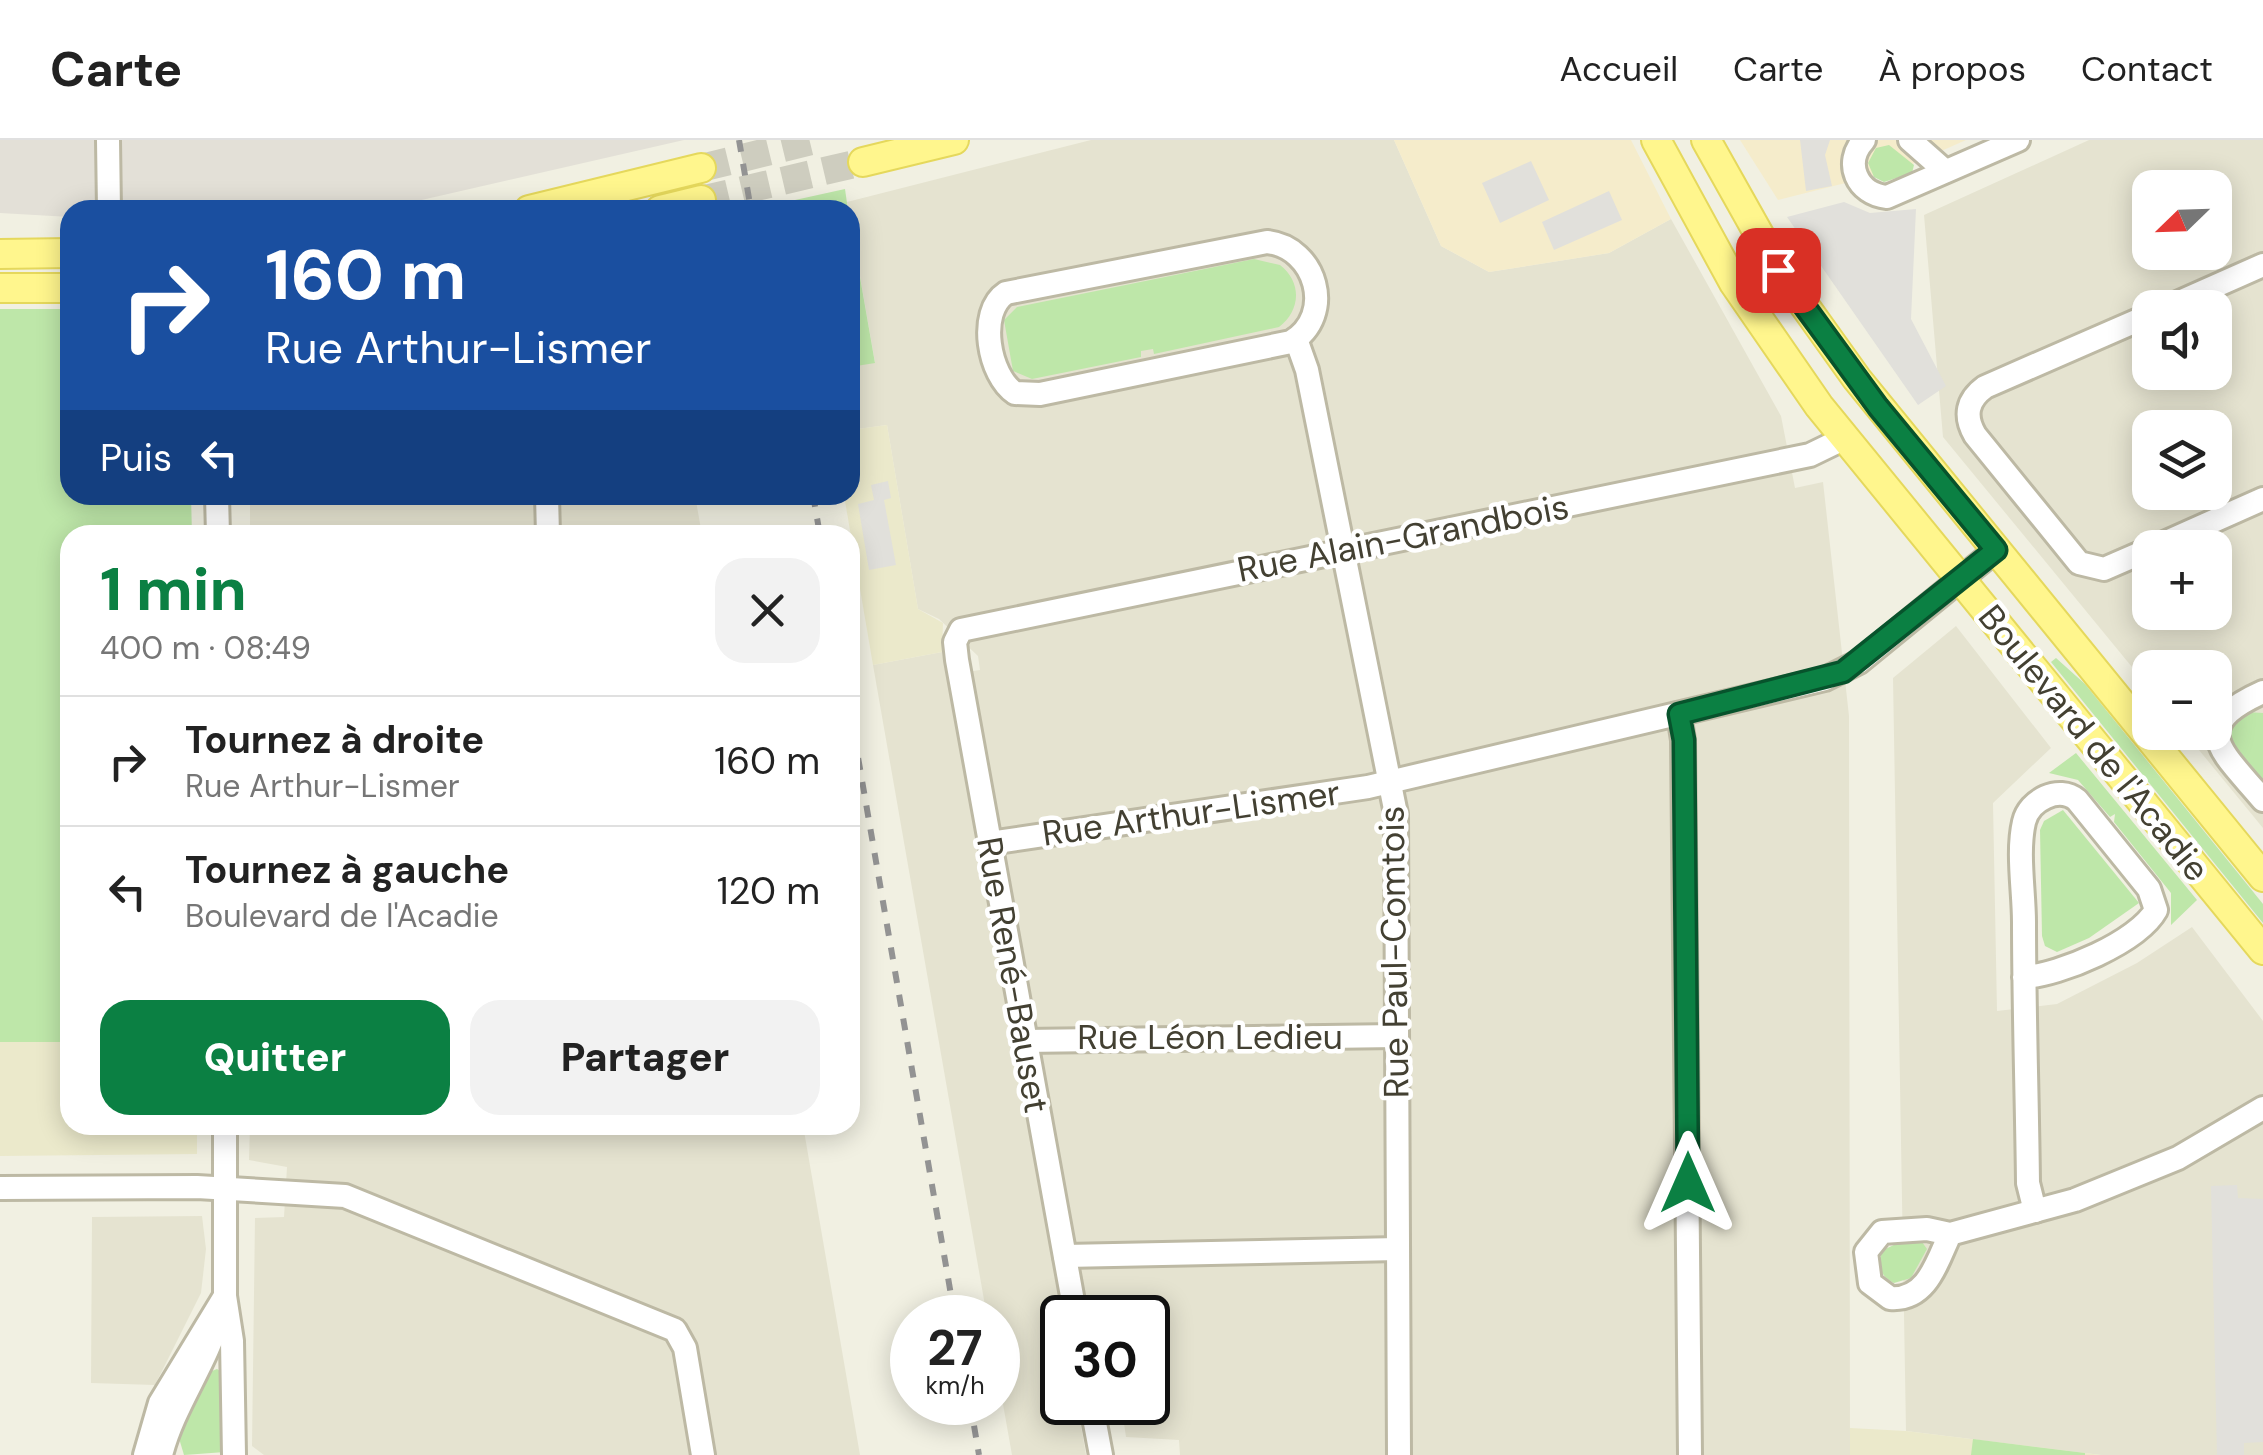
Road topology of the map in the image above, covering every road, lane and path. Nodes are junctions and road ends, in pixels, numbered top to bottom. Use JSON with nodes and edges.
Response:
{"nodes":[{"id":1,"x":108,"y":140,"type":"edge"},
{"id":2,"x":954,"y":140,"type":"edge"},
{"id":3,"x":1656,"y":140,"type":"edge"},
{"id":4,"x":1706,"y":140,"type":"edge"},
{"id":5,"x":1864,"y":140,"type":"edge"},
{"id":6,"x":1910,"y":140,"type":"edge"},
{"id":7,"x":2018,"y":140,"type":"edge"},
{"id":8,"x":862,"y":162,"type":"tunnel mouth"},
{"id":9,"x":701,"y":168,"type":"tunnel mouth"},
{"id":10,"x":1946,"y":171,"type":"junction"},
{"id":11,"x":109,"y":200,"type":"edge"},
{"id":12,"x":570,"y":200,"type":"edge"},
{"id":13,"x":0,"y":254,"type":"edge"},
{"id":14,"x":60,"y":254,"type":"edge"},
{"id":15,"x":2263,"y":265,"type":"edge"},
{"id":16,"x":0,"y":288,"type":"edge"},
{"id":17,"x":60,"y":288,"type":"edge"},
{"id":18,"x":2207,"y":290,"type":"edge"},
{"id":19,"x":2132,"y":323,"type":"edge"},
{"id":20,"x":1296,"y":340,"type":"junction"},
{"id":21,"x":1845,"y":438,"type":"junction"},
{"id":22,"x":2263,"y":499,"type":"edge"},
{"id":23,"x":2193,"y":530,"type":"edge"},
{"id":24,"x":1344,"y":550,"type":"junction"},
{"id":25,"x":1996,"y":550,"type":"junction"},
{"id":26,"x":2132,"y":557,"type":"edge"},
{"id":27,"x":1960,"y":579,"type":"junction"},
{"id":28,"x":959,"y":634,"type":"joint"},
{"id":29,"x":2263,"y":692,"type":"edge"},
{"id":30,"x":1679,"y":714,"type":"junction"},
{"id":31,"x":1390,"y":782,"type":"junction"},
{"id":32,"x":2263,"y":800,"type":"edge"},
{"id":33,"x":990,"y":843,"type":"junction"},
{"id":34,"x":2263,"y":877,"type":"edge"},
{"id":35,"x":2263,"y":950,"type":"edge"},
{"id":36,"x":2024,"y":977,"type":"junction"},
{"id":37,"x":1396,"y":1036,"type":"junction"},
{"id":38,"x":1024,"y":1041,"type":"junction"},
{"id":39,"x":2263,"y":1108,"type":"edge"},
{"id":40,"x":224,"y":1135,"type":"edge"},
{"id":41,"x":0,"y":1188,"type":"edge"},
{"id":42,"x":225,"y":1189,"type":"junction"},
{"id":43,"x":2034,"y":1211,"type":"junction"},
{"id":44,"x":1950,"y":1234,"type":"dead end"},
{"id":45,"x":1398,"y":1250,"type":"junction"},
{"id":46,"x":1065,"y":1256,"type":"junction"},
{"id":47,"x":1072,"y":1295,"type":"edge"},
{"id":48,"x":225,"y":1296,"type":"junction"},
{"id":49,"x":1095,"y":1425,"type":"edge"},
{"id":50,"x":144,"y":1455,"type":"edge"},
{"id":51,"x":161,"y":1455,"type":"edge"},
{"id":52,"x":234,"y":1455,"type":"edge"},
{"id":53,"x":703,"y":1455,"type":"edge"},
{"id":54,"x":1100,"y":1455,"type":"edge"},
{"id":55,"x":1398,"y":1455,"type":"edge"},
{"id":56,"x":1690,"y":1455,"type":"edge"}],
"edges":[{"from":1,"to":11,"type":"street"},
{"from":2,"to":8,"type":"main road"},
{"from":3,"to":21,"type":"main road","name":"Boulevard de l'Acadie"},
{"from":4,"to":25,"type":"main road","name":"Boulevard de l'Acadie"},
{"from":5,"to":10,"type":"street"},
{"from":6,"to":10,"type":"street"},
{"from":7,"to":10,"type":"street"},
{"from":9,"to":12,"type":"main road"},
{"from":13,"to":14,"type":"main road"},
{"from":15,"to":18,"type":"street"},
{"from":16,"to":17,"type":"main road"},
{"from":19,"to":26,"type":"street"},
{"from":20,"to":20,"type":"street"},
{"from":20,"to":24,"type":"street","name":"Rue Paul-Comtois"},
{"from":21,"to":24,"type":"street","name":"Rue Alain-Grandbois"},
{"from":21,"to":27,"type":"main road","name":"Boulevard de l'Acadie"},
{"from":22,"to":23,"type":"street"},
{"from":24,"to":28,"type":"street","name":"Rue Alain-Grandbois"},
{"from":24,"to":31,"type":"street","name":"Rue Paul-Comtois"},
{"from":25,"to":27,"type":"street","name":"Rue Arthur-Lismer"},
{"from":25,"to":34,"type":"main road","name":"Boulevard de l'Acadie"},
{"from":27,"to":30,"type":"street","name":"Rue Arthur-Lismer"},
{"from":27,"to":35,"type":"main road","name":"Boulevard de l'Acadie"},
{"from":28,"to":33,"type":"street","name":"Rue René-Bauset"},
{"from":29,"to":32,"type":"street"},
{"from":30,"to":31,"type":"street","name":"Rue Arthur-Lismer"},
{"from":30,"to":56,"type":"street"},
{"from":31,"to":33,"type":"street","name":"Rue Arthur-Lismer"},
{"from":31,"to":37,"type":"street","name":"Rue Paul-Comtois"},
{"from":33,"to":38,"type":"street","name":"Rue René-Bauset"},
{"from":36,"to":36,"type":"street"},
{"from":36,"to":43,"type":"street"},
{"from":37,"to":38,"type":"street","name":"Rue Léon Ledieu"},
{"from":37,"to":45,"type":"street","name":"Rue Paul-Comtois"},
{"from":38,"to":46,"type":"street","name":"Rue René-Bauset"},
{"from":39,"to":43,"type":"street"},
{"from":40,"to":42,"type":"street"},
{"from":41,"to":42,"type":"street"},
{"from":42,"to":48,"type":"street"},
{"from":42,"to":53,"type":"street"},
{"from":43,"to":44,"type":"street"},
{"from":45,"to":46,"type":"street"},
{"from":45,"to":55,"type":"street","name":"Rue Paul-Comtois"},
{"from":46,"to":47,"type":"street","name":"Rue René-Bauset"},
{"from":48,"to":50,"type":"street"},
{"from":48,"to":51,"type":"street"},
{"from":48,"to":52,"type":"street"},
{"from":49,"to":54,"type":"street"}]}
